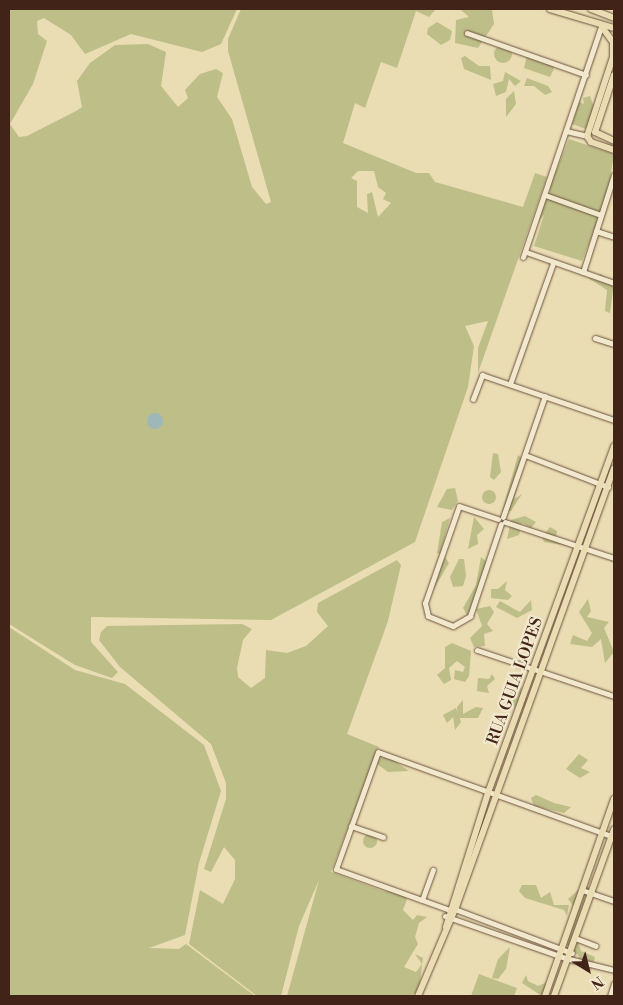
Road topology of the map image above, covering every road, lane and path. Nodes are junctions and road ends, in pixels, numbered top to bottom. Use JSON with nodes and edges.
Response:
{"nodes":[{"id":1,"x":550,"y":9,"type":"edge"},
{"id":2,"x":591,"y":9,"type":"edge"},
{"id":3,"x":614,"y":18,"type":"edge"},
{"id":4,"x":602,"y":26,"type":"junction"},
{"id":5,"x":614,"y":28,"type":"edge"},
{"id":6,"x":467,"y":33,"type":"dead end"},
{"id":7,"x":614,"y":56,"type":"edge"},
{"id":8,"x":614,"y":74,"type":"edge"},
{"id":9,"x":586,"y":75,"type":"junction"},
{"id":10,"x":566,"y":131,"type":"junction"},
{"id":11,"x":589,"y":139,"type":"junction"},
{"id":12,"x":614,"y":142,"type":"edge"},
{"id":13,"x":614,"y":150,"type":"edge"},
{"id":14,"x":614,"y":175,"type":"edge"},
{"id":15,"x":544,"y":195,"type":"junction"},
{"id":16,"x":608,"y":195,"type":"junction"},
{"id":17,"x":614,"y":197,"type":"edge"},
{"id":18,"x":601,"y":215,"type":"junction"},
{"id":19,"x":596,"y":231,"type":"junction"},
{"id":20,"x":614,"y":237,"type":"edge"},
{"id":21,"x":553,"y":263,"type":"junction"},
{"id":22,"x":583,"y":272,"type":"junction"},
{"id":23,"x":614,"y":283,"type":"edge"},
{"id":24,"x":595,"y":338,"type":"dead end"},
{"id":25,"x":614,"y":344,"type":"edge"},
{"id":26,"x":510,"y":384,"type":"junction"},
{"id":27,"x":546,"y":396,"type":"junction"},
{"id":28,"x":473,"y":399,"type":"dead end"},
{"id":29,"x":614,"y":420,"type":"edge"},
{"id":30,"x":614,"y":446,"type":"edge"},
{"id":31,"x":525,"y":455,"type":"junction"},
{"id":32,"x":614,"y":469,"type":"edge"},
{"id":33,"x":600,"y":483,"type":"junction"},
{"id":34,"x":608,"y":487,"type":"junction"},
{"id":35,"x":502,"y":521,"type":"junction"},
{"id":36,"x":582,"y":547,"type":"junction"},
{"id":37,"x":614,"y":558,"type":"edge"},
{"id":38,"x":477,"y":650,"type":"dead end"},
{"id":39,"x":534,"y":668,"type":"junction"},
{"id":40,"x":542,"y":671,"type":"junction"},
{"id":41,"x":614,"y":696,"type":"edge"},
{"id":42,"x":489,"y":790,"type":"junction"},
{"id":43,"x":496,"y":792,"type":"junction"},
{"id":44,"x":614,"y":799,"type":"edge"},
{"id":45,"x":351,"y":826,"type":"junction"},
{"id":46,"x":602,"y":833,"type":"junction"},
{"id":47,"x":614,"y":834,"type":"edge"},
{"id":48,"x":384,"y":837,"type":"dead end"},
{"id":49,"x":469,"y":858,"type":"junction"},
{"id":50,"x":432,"y":870,"type":"dead end"},
{"id":51,"x":582,"y":890,"type":"junction"},
{"id":52,"x":592,"y":893,"type":"junction"},
{"id":53,"x":422,"y":900,"type":"junction"},
{"id":54,"x":614,"y":901,"type":"edge"},
{"id":55,"x":449,"y":912,"type":"junction"},
{"id":56,"x":515,"y":931,"type":"junction"},
{"id":57,"x":575,"y":938,"type":"junction"},
{"id":58,"x":513,"y":939,"type":"junction"},
{"id":59,"x":596,"y":946,"type":"dead end"},
{"id":60,"x":562,"y":948,"type":"junction"},
{"id":61,"x":570,"y":951,"type":"junction"},
{"id":62,"x":559,"y":956,"type":"junction"},
{"id":63,"x":576,"y":958,"type":"junction"},
{"id":64,"x":567,"y":959,"type":"junction"},
{"id":65,"x":614,"y":970,"type":"edge"},
{"id":66,"x":614,"y":984,"type":"edge"},
{"id":67,"x":418,"y":996,"type":"edge"},
{"id":68,"x":545,"y":996,"type":"edge"},
{"id":69,"x":554,"y":996,"type":"edge"},
{"id":70,"x":610,"y":996,"type":"edge"}],
"edges":[{"from":1,"to":4,"type":"main road"},
{"from":2,"to":3,"type":"main road"},
{"from":4,"to":5,"type":"main road"},
{"from":4,"to":7,"type":"main road"},
{"from":4,"to":9,"type":"street"},
{"from":6,"to":9,"type":"street"},
{"from":7,"to":11,"type":"main road"},
{"from":8,"to":12,"type":"main road"},
{"from":9,"to":10,"type":"street"},
{"from":10,"to":11,"type":"street"},
{"from":10,"to":15,"type":"street"},
{"from":11,"to":13,"type":"main road"},
{"from":14,"to":16,"type":"street"},
{"from":15,"to":18,"type":"street"},
{"from":15,"to":21,"type":"street"},
{"from":16,"to":17,"type":"street"},
{"from":16,"to":18,"type":"street"},
{"from":18,"to":19,"type":"street"},
{"from":19,"to":20,"type":"street"},
{"from":19,"to":22,"type":"street"},
{"from":21,"to":22,"type":"street"},
{"from":21,"to":26,"type":"street"},
{"from":22,"to":23,"type":"street"},
{"from":24,"to":25,"type":"street"},
{"from":26,"to":27,"type":"street"},
{"from":26,"to":28,"type":"street"},
{"from":27,"to":29,"type":"street"},
{"from":27,"to":31,"type":"street"},
{"from":30,"to":33,"type":"main road","name":"RUA GUIA LOPES"},
{"from":31,"to":33,"type":"street"},
{"from":31,"to":35,"type":"street"},
{"from":32,"to":34,"type":"main road","name":"RUA GUIA LOPES"},
{"from":33,"to":34,"type":"street"},
{"from":33,"to":36,"type":"main road","name":"RUA GUIA LOPES"},
{"from":34,"to":36,"type":"main road","name":"RUA GUIA LOPES"},
{"from":35,"to":35,"type":"street"},
{"from":35,"to":36,"type":"street"},
{"from":36,"to":37,"type":"street"},
{"from":36,"to":39,"type":"main road","name":"RUA GUIA LOPES"},
{"from":36,"to":40,"type":"main road","name":"RUA GUIA LOPES"},
{"from":38,"to":39,"type":"street"},
{"from":39,"to":40,"type":"street"},
{"from":39,"to":42,"type":"main road","name":"RUA GUIA LOPES"},
{"from":40,"to":41,"type":"street"},
{"from":40,"to":43,"type":"main road","name":"RUA GUIA LOPES"},
{"from":42,"to":43,"type":"street"},
{"from":42,"to":45,"type":"street"},
{"from":42,"to":49,"type":"main road","name":"RUA GUIA LOPES"},
{"from":43,"to":46,"type":"street"},
{"from":43,"to":49,"type":"main road","name":"RUA GUIA LOPES"},
{"from":44,"to":46,"type":"main road"},
{"from":45,"to":48,"type":"street"},
{"from":45,"to":53,"type":"street"},
{"from":46,"to":47,"type":"street"},
{"from":46,"to":51,"type":"main road"},
{"from":47,"to":52,"type":"main road"},
{"from":49,"to":55,"type":"main road","name":"RUA GUIA LOPES"},
{"from":50,"to":53,"type":"street"},
{"from":51,"to":52,"type":"street"},
{"from":51,"to":60,"type":"main road"},
{"from":52,"to":54,"type":"street"},
{"from":52,"to":57,"type":"main road"},
{"from":53,"to":55,"type":"street"},
{"from":55,"to":56,"type":"street"},
{"from":55,"to":58,"type":"street"},
{"from":55,"to":67,"type":"main road","name":"RUA GUIA LOPES"},
{"from":56,"to":58,"type":"street"},
{"from":56,"to":60,"type":"street"},
{"from":57,"to":59,"type":"street"},
{"from":57,"to":61,"type":"main road"},
{"from":58,"to":62,"type":"street"},
{"from":60,"to":61,"type":"street"},
{"from":60,"to":62,"type":"main road"},
{"from":61,"to":63,"type":"street"},
{"from":61,"to":64,"type":"main road"},
{"from":62,"to":64,"type":"street"},
{"from":62,"to":68,"type":"main road"},
{"from":63,"to":64,"type":"street"},
{"from":63,"to":65,"type":"street"},
{"from":64,"to":69,"type":"main road"},
{"from":66,"to":70,"type":"street"}]}
